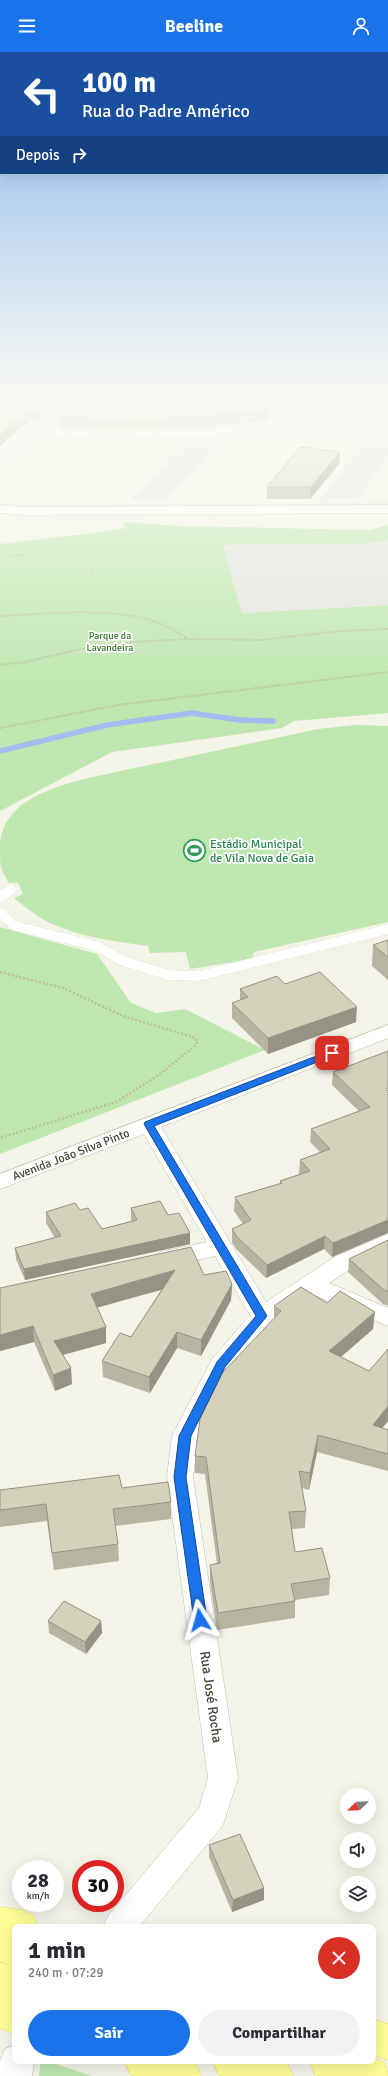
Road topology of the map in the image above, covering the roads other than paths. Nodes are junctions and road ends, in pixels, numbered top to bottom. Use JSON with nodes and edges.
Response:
{"nodes":[{"id":1,"x":0,"y":509,"type":"edge"},
{"id":2,"x":388,"y":509,"type":"edge"},
{"id":3,"x":388,"y":516,"type":"edge"},
{"id":4,"x":0,"y":517,"type":"edge"},
{"id":5,"x":11,"y":890,"type":"dead end"},
{"id":6,"x":0,"y":897,"type":"edge"},
{"id":7,"x":0,"y":913,"type":"edge"},
{"id":8,"x":388,"y":929,"type":"edge"},
{"id":9,"x":388,"y":1031,"type":"edge"},
{"id":10,"x":149,"y":1124,"type":"junction"},
{"id":11,"x":0,"y":1182,"type":"edge"},
{"id":12,"x":388,"y":1242,"type":"edge"},
{"id":13,"x":221,"y":1247,"type":"junction"},
{"id":14,"x":145,"y":1263,"type":"edge"},
{"id":15,"x":310,"y":1284,"type":"junction"},
{"id":16,"x":262,"y":1316,"type":"junction"},
{"id":17,"x":388,"y":1318,"type":"edge"},
{"id":18,"x":121,"y":1924,"type":"edge"},
{"id":19,"x":0,"y":1980,"type":"edge"},
{"id":20,"x":12,"y":1984,"type":"edge"},
{"id":21,"x":0,"y":2010,"type":"edge"},
{"id":22,"x":12,"y":2015,"type":"edge"},
{"id":23,"x":376,"y":2038,"type":"edge"},
{"id":24,"x":388,"y":2042,"type":"edge"},
{"id":25,"x":17,"y":2064,"type":"edge"},
{"id":26,"x":151,"y":2064,"type":"edge"},
{"id":27,"x":240,"y":2064,"type":"edge"},
{"id":28,"x":337,"y":2064,"type":"edge"},
{"id":29,"x":15,"y":2076,"type":"edge"},
{"id":30,"x":182,"y":2076,"type":"edge"},
{"id":31,"x":274,"y":2076,"type":"edge"},
{"id":32,"x":372,"y":2076,"type":"edge"}],
"edges":[{"from":1,"to":2,"type":"street"},
{"from":3,"to":4,"type":"street"},
{"from":5,"to":6,"type":"lane"},
{"from":7,"to":8,"type":"lane"},
{"from":9,"to":10,"type":"street","name":"Avenida João Silva Pinto"},
{"from":10,"to":11,"type":"street","name":"Avenida João Silva Pinto"},
{"from":10,"to":13,"type":"street"},
{"from":12,"to":15,"type":"street","name":"Rua José Rocha"},
{"from":13,"to":14,"type":"street"},
{"from":13,"to":16,"type":"street"},
{"from":15,"to":16,"type":"street","name":"Rua José Rocha"},
{"from":15,"to":17,"type":"street"},
{"from":16,"to":18,"type":"street","name":"Rua José Rocha"},
{"from":19,"to":20,"type":"main road"},
{"from":21,"to":22,"type":"main road"},
{"from":23,"to":24,"type":"main road"},
{"from":25,"to":29,"type":"street"},
{"from":26,"to":30,"type":"main road"},
{"from":27,"to":31,"type":"main road"},
{"from":28,"to":32,"type":"main road"}]}
